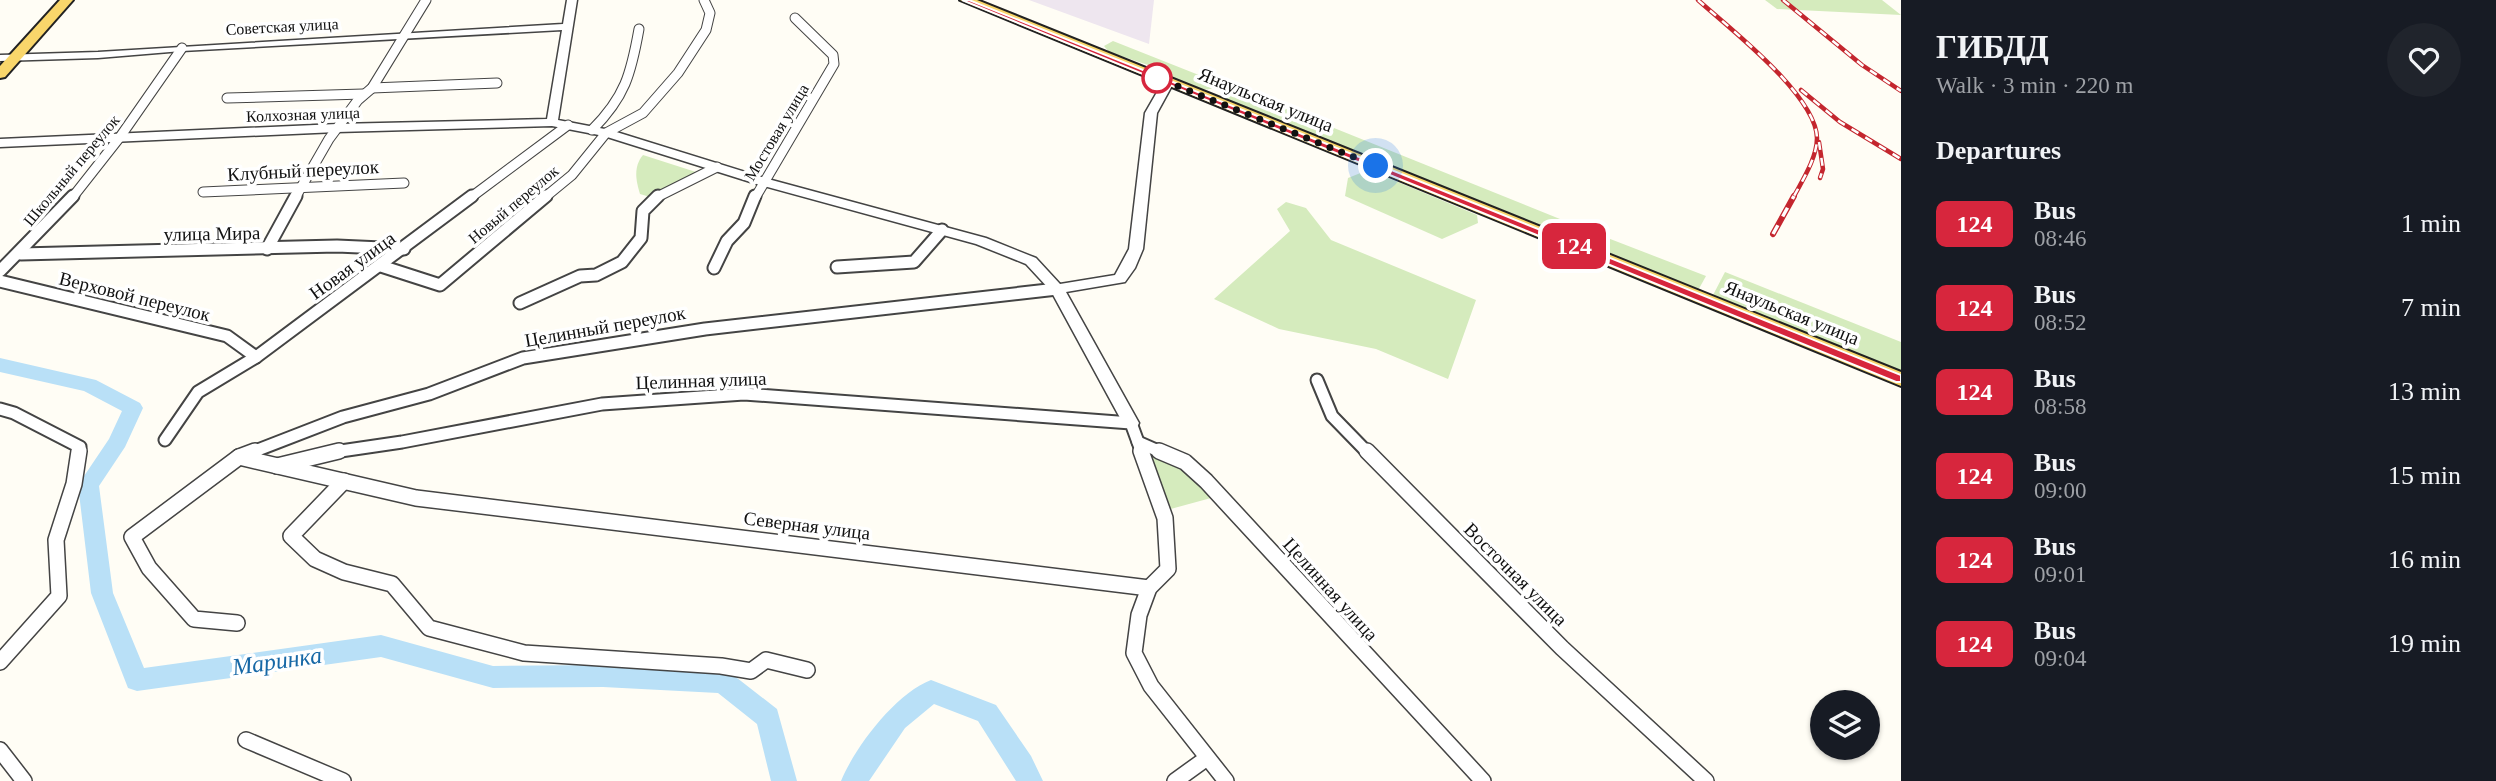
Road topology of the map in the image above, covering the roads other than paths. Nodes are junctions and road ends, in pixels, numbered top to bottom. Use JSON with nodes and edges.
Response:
{"nodes":[{"id":1,"x":67,"y":0,"type":"edge"},
{"id":2,"x":426,"y":0,"type":"edge"},
{"id":3,"x":572,"y":0,"type":"edge"},
{"id":4,"x":704,"y":0,"type":"edge"},
{"id":5,"x":966,"y":0,"type":"edge"},
{"id":6,"x":795,"y":18,"type":"dead end"},
{"id":7,"x":566,"y":27,"type":"junction"},
{"id":8,"x":639,"y":29,"type":"dead end"},
{"id":9,"x":402,"y":35,"type":"junction"},
{"id":10,"x":182,"y":48,"type":"junction"},
{"id":11,"x":0,"y":58,"type":"edge"},
{"id":12,"x":15,"y":58,"type":"junction"},
{"id":13,"x":0,"y":74,"type":"edge"},
{"id":14,"x":1168,"y":82,"type":"junction"},
{"id":15,"x":497,"y":83,"type":"dead end"},
{"id":16,"x":367,"y":91,"type":"junction"},
{"id":17,"x":227,"y":98,"type":"dead end"},
{"id":18,"x":552,"y":122,"type":"junction"},
{"id":19,"x":568,"y":125,"type":"junction"},
{"id":20,"x":337,"y":128,"type":"junction"},
{"id":21,"x":599,"y":131,"type":"junction"},
{"id":22,"x":123,"y":136,"type":"junction"},
{"id":23,"x":0,"y":143,"type":"edge"},
{"id":24,"x":717,"y":167,"type":"junction"},
{"id":25,"x":764,"y":182,"type":"junction"},
{"id":26,"x":404,"y":183,"type":"dead end"},
{"id":27,"x":300,"y":189,"type":"junction"},
{"id":28,"x":203,"y":192,"type":"dead end"},
{"id":29,"x":942,"y":230,"type":"junction"},
{"id":30,"x":267,"y":249,"type":"junction"},
{"id":31,"x":404,"y":249,"type":"junction"},
{"id":32,"x":21,"y":254,"type":"junction"},
{"id":33,"x":381,"y":267,"type":"junction"},
{"id":34,"x":837,"y":267,"type":"dead end"},
{"id":35,"x":713,"y":268,"type":"dead end"},
{"id":36,"x":0,"y":271,"type":"edge"},
{"id":37,"x":0,"y":281,"type":"edge"},
{"id":38,"x":1057,"y":289,"type":"junction"},
{"id":39,"x":520,"y":303,"type":"dead end"},
{"id":40,"x":256,"y":357,"type":"junction"},
{"id":41,"x":1901,"y":379,"type":"edge"},
{"id":42,"x":1317,"y":380,"type":"dead end"},
{"id":43,"x":0,"y":409,"type":"edge"},
{"id":44,"x":1131,"y":423,"type":"junction"},
{"id":45,"x":165,"y":440,"type":"dead end"},
{"id":46,"x":1138,"y":442,"type":"junction"},
{"id":47,"x":239,"y":457,"type":"junction"},
{"id":48,"x":277,"y":466,"type":"junction"},
{"id":49,"x":344,"y":481,"type":"junction"},
{"id":50,"x":1149,"y":588,"type":"junction"},
{"id":51,"x":237,"y":623,"type":"dead end"},
{"id":52,"x":0,"y":662,"type":"edge"},
{"id":53,"x":807,"y":670,"type":"dead end"},
{"id":54,"x":246,"y":740,"type":"dead end"},
{"id":55,"x":0,"y":750,"type":"edge"},
{"id":56,"x":1207,"y":758,"type":"junction"},
{"id":57,"x":24,"y":781,"type":"edge"},
{"id":58,"x":343,"y":781,"type":"edge"},
{"id":59,"x":1175,"y":781,"type":"edge"},
{"id":60,"x":1226,"y":781,"type":"edge"},
{"id":61,"x":1483,"y":781,"type":"edge"},
{"id":62,"x":1706,"y":781,"type":"edge"}],
"edges":[{"from":1,"to":12,"type":"main road"},
{"from":2,"to":9,"type":"street"},
{"from":3,"to":7,"type":"street"},
{"from":4,"to":21,"type":"street","name":"Новый переулок"},
{"from":5,"to":14,"type":"main road","name":"Янаульская улица"},
{"from":6,"to":25,"type":"street","name":"Мостовая улица"},
{"from":7,"to":9,"type":"street","name":"Советская улица"},
{"from":7,"to":18,"type":"street"},
{"from":8,"to":21,"type":"street"},
{"from":9,"to":10,"type":"street","name":"Советская улица"},
{"from":9,"to":16,"type":"street"},
{"from":10,"to":12,"type":"street","name":"Советская улица"},
{"from":10,"to":22,"type":"street","name":"Школьный переулок"},
{"from":11,"to":12,"type":"street","name":"Советская улица"},
{"from":12,"to":13,"type":"main road"},
{"from":14,"to":38,"type":"street"},
{"from":14,"to":41,"type":"main road","name":"Янаульская улица"},
{"from":15,"to":16,"type":"street"},
{"from":16,"to":17,"type":"street"},
{"from":16,"to":20,"type":"street"},
{"from":18,"to":19,"type":"street","name":"Колхозная улица"},
{"from":18,"to":20,"type":"street","name":"Колхозная улица"},
{"from":19,"to":21,"type":"street","name":"Колхозная улица"},
{"from":19,"to":31,"type":"street","name":"Новая улица"},
{"from":20,"to":22,"type":"street","name":"Колхозная улица"},
{"from":20,"to":27,"type":"street"},
{"from":21,"to":24,"type":"street","name":"Колхозная улица"},
{"from":21,"to":33,"type":"street","name":"Новый переулок"},
{"from":22,"to":23,"type":"street","name":"Колхозная улица"},
{"from":22,"to":32,"type":"street","name":"Школьный переулок"},
{"from":24,"to":25,"type":"street","name":"Колхозная улица"},
{"from":24,"to":39,"type":"street"},
{"from":25,"to":29,"type":"street","name":"Колхозная улица"},
{"from":25,"to":35,"type":"street","name":"Мостовая улица"},
{"from":26,"to":27,"type":"street","name":"Клубный переулок"},
{"from":27,"to":28,"type":"street","name":"Клубный переулок"},
{"from":27,"to":30,"type":"street"},
{"from":29,"to":34,"type":"street"},
{"from":29,"to":38,"type":"street","name":"Колхозная улица"},
{"from":30,"to":31,"type":"street","name":"улица Мира"},
{"from":30,"to":32,"type":"street","name":"улица Мира"},
{"from":31,"to":33,"type":"street","name":"Новая улица"},
{"from":32,"to":36,"type":"street","name":"Школьный переулок"},
{"from":33,"to":40,"type":"street","name":"Новая улица"},
{"from":37,"to":40,"type":"street","name":"Верховой переулок"},
{"from":38,"to":44,"type":"street","name":"Колхозная улица"},
{"from":38,"to":47,"type":"street","name":"Целинный переулок"},
{"from":40,"to":45,"type":"street","name":"Новая улица"},
{"from":42,"to":62,"type":"street","name":"Восточная улица"},
{"from":43,"to":52,"type":"street"},
{"from":44,"to":46,"type":"street"},
{"from":44,"to":48,"type":"street","name":"Целинная улица"},
{"from":46,"to":50,"type":"street"},
{"from":46,"to":61,"type":"street","name":"Целинная улица"},
{"from":47,"to":48,"type":"street","name":"Северная улица"},
{"from":47,"to":51,"type":"street","name":"Целинный переулок"},
{"from":48,"to":49,"type":"street","name":"Северная улица"},
{"from":49,"to":50,"type":"street","name":"Северная улица"},
{"from":49,"to":53,"type":"street"},
{"from":50,"to":56,"type":"street"},
{"from":54,"to":58,"type":"street"},
{"from":55,"to":57,"type":"street"},
{"from":56,"to":59,"type":"street"},
{"from":56,"to":60,"type":"street"}]}
